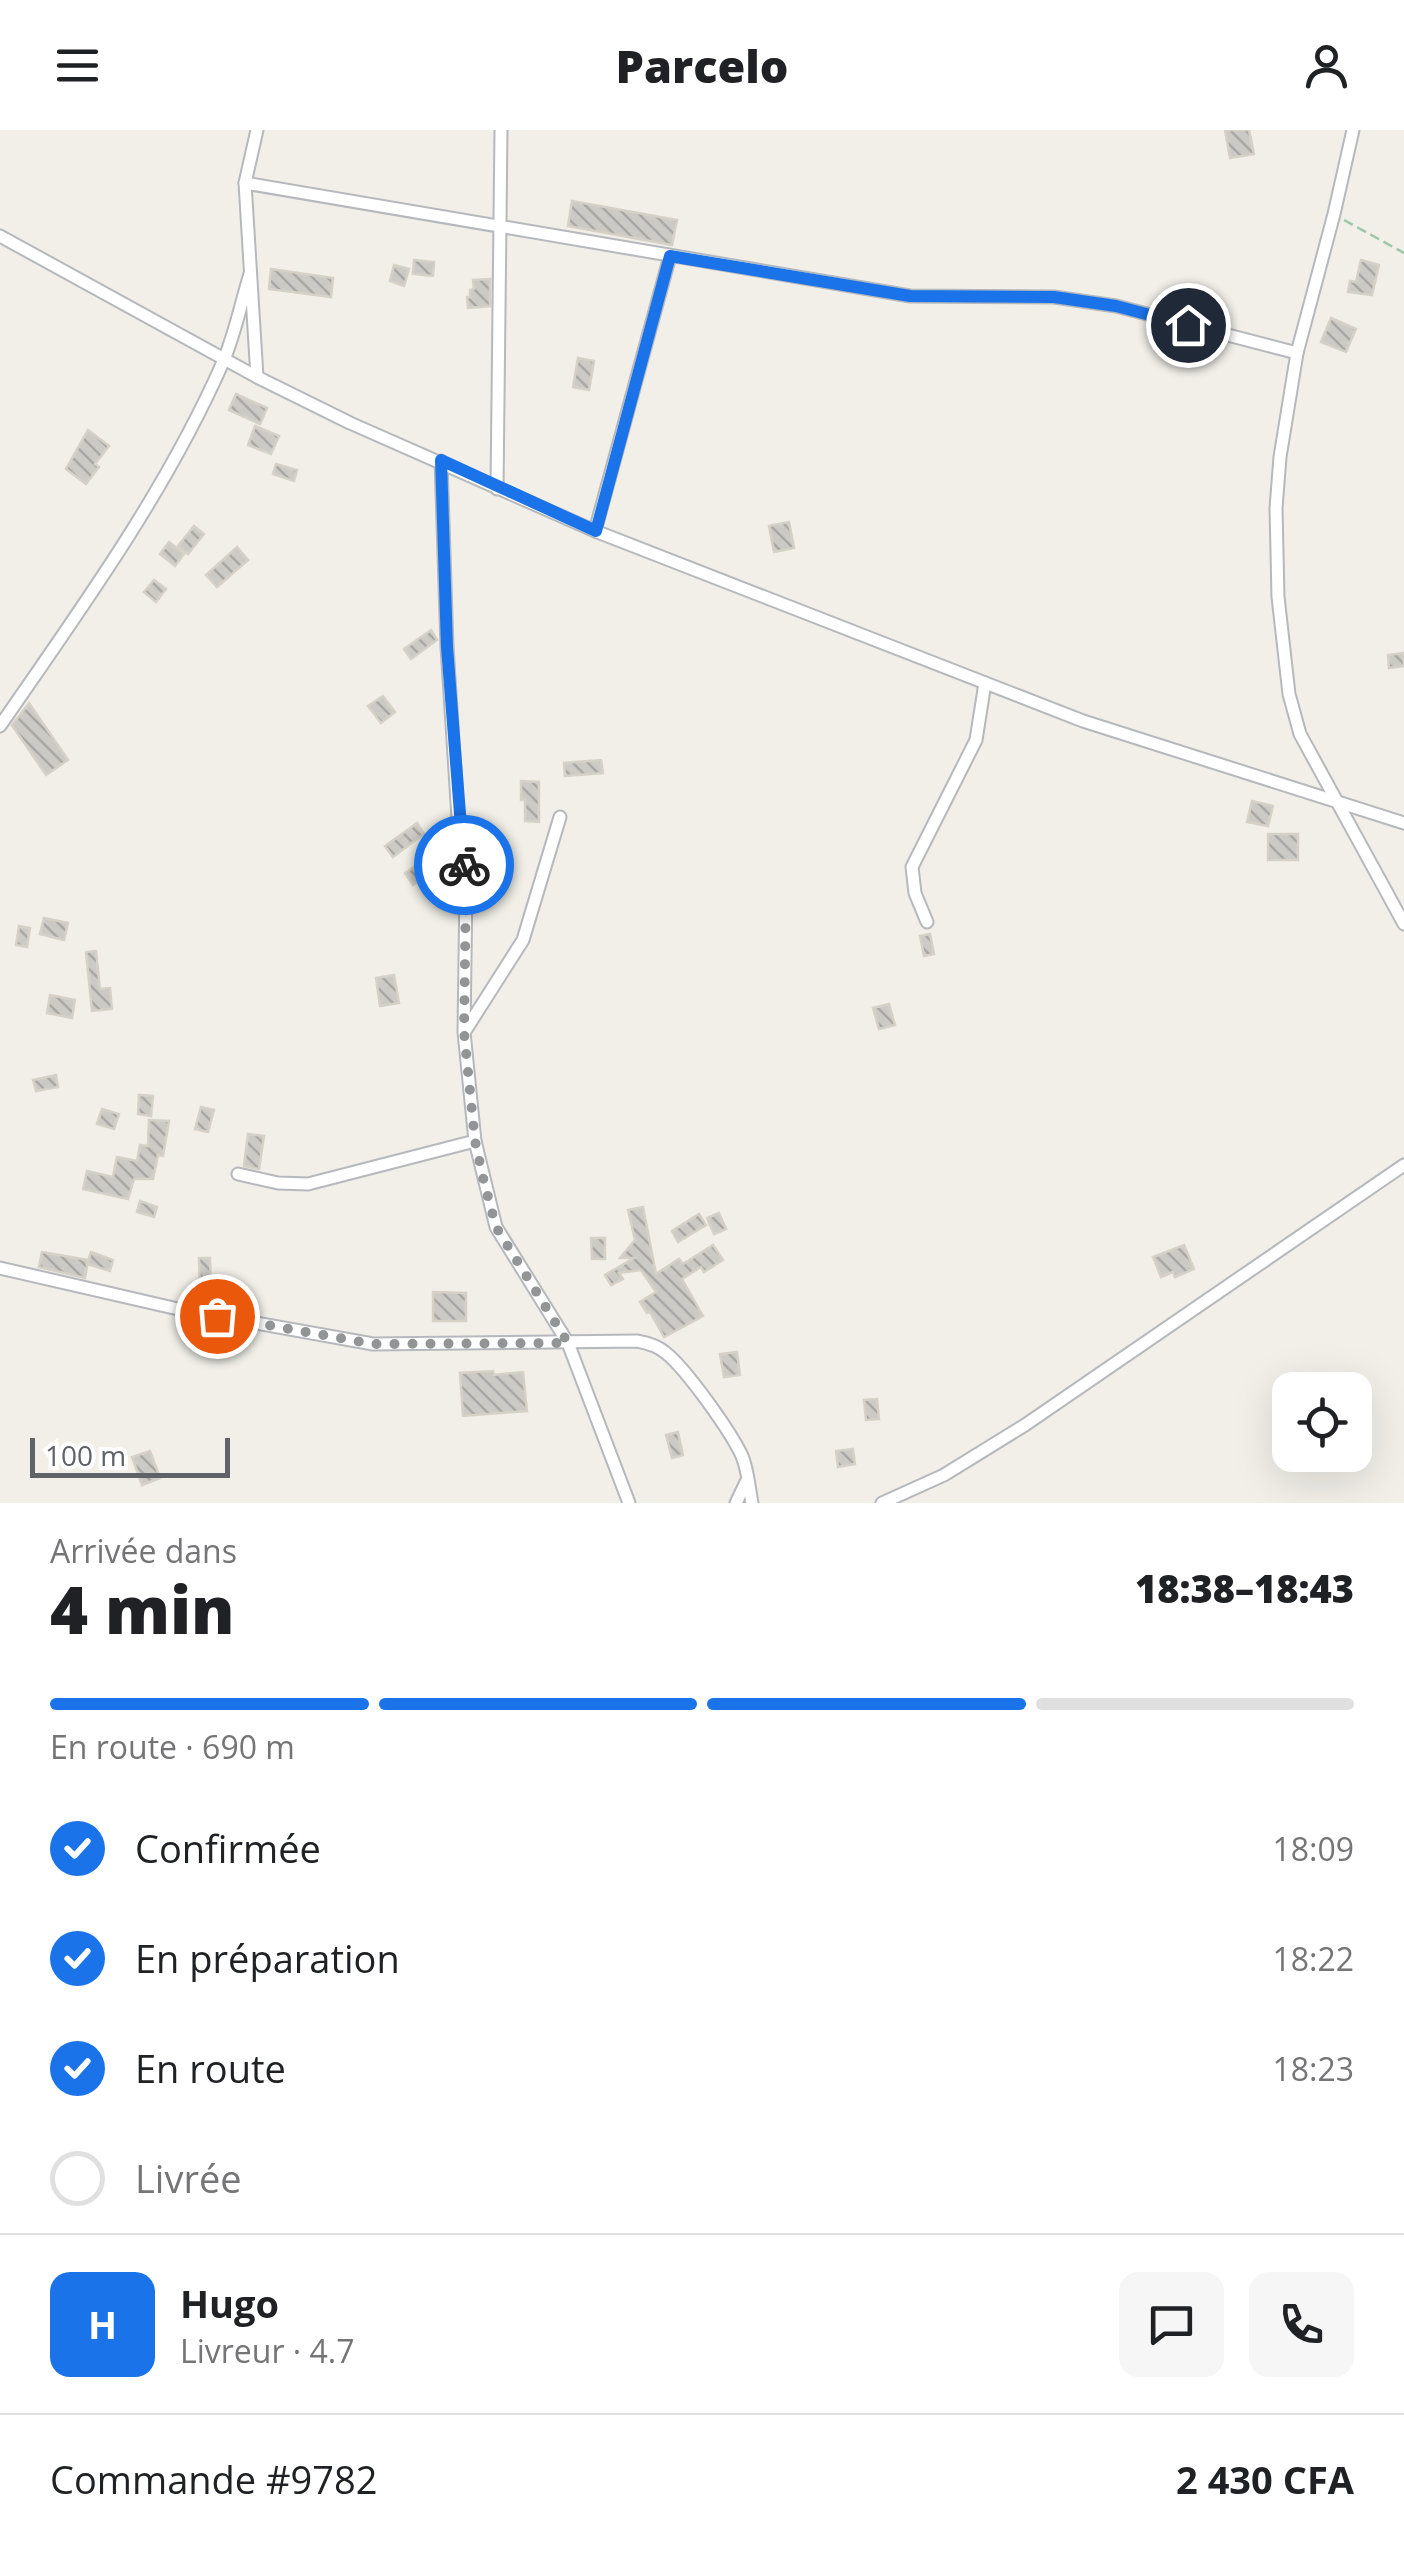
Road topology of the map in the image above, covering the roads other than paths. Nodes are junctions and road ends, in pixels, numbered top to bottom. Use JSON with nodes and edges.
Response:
{"nodes":[{"id":1,"x":257,"y":130,"type":"edge"},
{"id":2,"x":501,"y":130,"type":"edge"},
{"id":3,"x":1353,"y":130,"type":"edge"},
{"id":4,"x":245,"y":183,"type":"junction"},
{"id":5,"x":502,"y":226,"type":"junction"},
{"id":6,"x":0,"y":236,"type":"edge"},
{"id":7,"x":670,"y":256,"type":"junction"},
{"id":8,"x":250,"y":274,"type":"junction"},
{"id":9,"x":1297,"y":353,"type":"junction"},
{"id":10,"x":224,"y":359,"type":"junction"},
{"id":11,"x":257,"y":377,"type":"junction"},
{"id":12,"x":441,"y":460,"type":"junction"},
{"id":13,"x":497,"y":488,"type":"junction"},
{"id":14,"x":596,"y":531,"type":"junction"},
{"id":15,"x":985,"y":682,"type":"junction"},
{"id":16,"x":0,"y":726,"type":"edge"},
{"id":17,"x":1338,"y":802,"type":"junction"},
{"id":18,"x":560,"y":818,"type":"dead end"},
{"id":19,"x":1404,"y":823,"type":"edge"},
{"id":20,"x":927,"y":922,"type":"dead end"},
{"id":21,"x":1404,"y":924,"type":"edge"},
{"id":22,"x":464,"y":1032,"type":"junction"},
{"id":23,"x":475,"y":1141,"type":"junction"},
{"id":24,"x":1404,"y":1166,"type":"edge"},
{"id":25,"x":238,"y":1174,"type":"dead end"},
{"id":26,"x":0,"y":1268,"type":"edge"},
{"id":27,"x":568,"y":1343,"type":"junction"},
{"id":28,"x":748,"y":1479,"type":"junction"},
{"id":29,"x":629,"y":1503,"type":"edge"},
{"id":30,"x":736,"y":1503,"type":"edge"},
{"id":31,"x":752,"y":1503,"type":"edge"},
{"id":32,"x":882,"y":1503,"type":"edge"}],
"edges":[{"from":1,"to":4,"type":"street"},
{"from":2,"to":5,"type":"street"},
{"from":3,"to":9,"type":"street"},
{"from":4,"to":5,"type":"street"},
{"from":4,"to":8,"type":"street"},
{"from":5,"to":7,"type":"street"},
{"from":5,"to":13,"type":"street"},
{"from":6,"to":10,"type":"street"},
{"from":7,"to":9,"type":"street"},
{"from":7,"to":14,"type":"street"},
{"from":8,"to":10,"type":"street"},
{"from":8,"to":11,"type":"street"},
{"from":9,"to":17,"type":"street"},
{"from":10,"to":11,"type":"street"},
{"from":10,"to":16,"type":"street"},
{"from":11,"to":12,"type":"street"},
{"from":12,"to":13,"type":"street"},
{"from":12,"to":22,"type":"street"},
{"from":13,"to":14,"type":"street"},
{"from":14,"to":15,"type":"street"},
{"from":15,"to":17,"type":"street"},
{"from":15,"to":20,"type":"street"},
{"from":17,"to":19,"type":"street"},
{"from":17,"to":21,"type":"street"},
{"from":18,"to":22,"type":"street"},
{"from":22,"to":23,"type":"street"},
{"from":23,"to":25,"type":"street"},
{"from":23,"to":27,"type":"street"},
{"from":24,"to":32,"type":"street"},
{"from":26,"to":27,"type":"street"},
{"from":27,"to":28,"type":"street"},
{"from":27,"to":29,"type":"street"},
{"from":28,"to":30,"type":"street"},
{"from":28,"to":31,"type":"street"}]}
